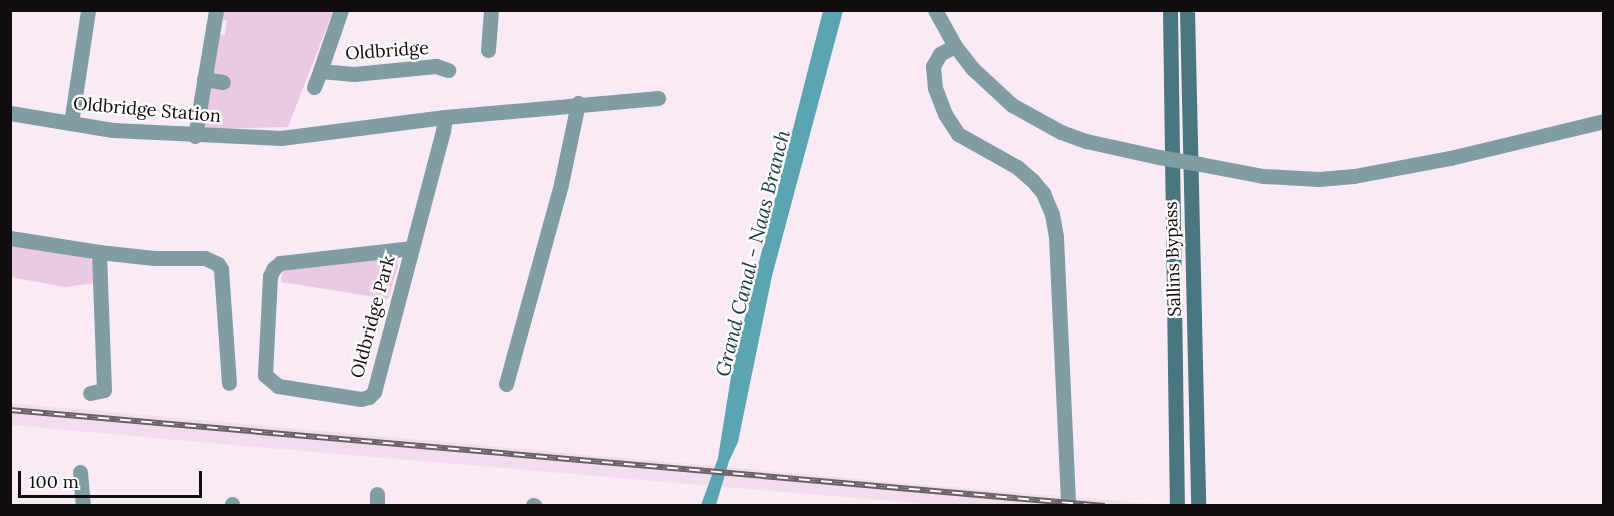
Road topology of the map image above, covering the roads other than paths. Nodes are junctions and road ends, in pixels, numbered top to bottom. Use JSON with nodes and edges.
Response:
{"nodes":[{"id":1,"x":88,"y":10,"type":"edge"},
{"id":2,"x":216,"y":10,"type":"edge"},
{"id":3,"x":341,"y":10,"type":"edge"},
{"id":4,"x":491,"y":10,"type":"edge"},
{"id":5,"x":936,"y":10,"type":"edge"},
{"id":6,"x":1170,"y":10,"type":"edge"},
{"id":7,"x":1187,"y":10,"type":"edge"},
{"id":8,"x":955,"y":46,"type":"junction"},
{"id":9,"x":488,"y":50,"type":"dead end"},
{"id":10,"x":320,"y":70,"type":"junction"},
{"id":11,"x":448,"y":70,"type":"dead end"},
{"id":12,"x":204,"y":79,"type":"junction"},
{"id":13,"x":223,"y":82,"type":"dead end"},
{"id":14,"x":314,"y":87,"type":"dead end"},
{"id":15,"x":658,"y":98,"type":"dead end"},
{"id":16,"x":578,"y":104,"type":"junction"},
{"id":17,"x":10,"y":113,"type":"edge"},
{"id":18,"x":445,"y":117,"type":"junction"},
{"id":19,"x":1604,"y":121,"type":"edge"},
{"id":20,"x":71,"y":123,"type":"junction"},
{"id":21,"x":195,"y":135,"type":"junction"},
{"id":22,"x":10,"y":238,"type":"edge"},
{"id":23,"x":412,"y":249,"type":"junction"},
{"id":24,"x":99,"y":252,"type":"junction"},
{"id":25,"x":229,"y":383,"type":"dead end"},
{"id":26,"x":506,"y":384,"type":"dead end"},
{"id":27,"x":90,"y":393,"type":"dead end"},
{"id":28,"x":80,"y":472,"type":"dead end"},
{"id":29,"x":83,"y":506,"type":"edge"},
{"id":30,"x":1068,"y":506,"type":"edge"},
{"id":31,"x":1177,"y":506,"type":"edge"},
{"id":32,"x":1198,"y":506,"type":"edge"}],
"edges":[{"from":1,"to":20,"type":"street"},
{"from":2,"to":12,"type":"street"},
{"from":3,"to":10,"type":"street","name":"Oldbridge"},
{"from":4,"to":9,"type":"street"},
{"from":5,"to":8,"type":"street"},
{"from":6,"to":31,"type":"main road","name":"Sallins Bypass"},
{"from":7,"to":32,"type":"main road","name":"Sallins Bypass"},
{"from":8,"to":19,"type":"street","bridge":true},
{"from":8,"to":30,"type":"street"},
{"from":10,"to":11,"type":"street","name":"Oldbridge"},
{"from":10,"to":14,"type":"street"},
{"from":12,"to":13,"type":"street"},
{"from":12,"to":21,"type":"street"},
{"from":15,"to":16,"type":"street"},
{"from":16,"to":18,"type":"street"},
{"from":16,"to":26,"type":"street"},
{"from":17,"to":20,"type":"street","name":"Oldbridge Station"},
{"from":18,"to":21,"type":"street","name":"Oldbridge Station"},
{"from":18,"to":23,"type":"street","name":"Oldbridge Park"},
{"from":20,"to":21,"type":"street","name":"Oldbridge Station"},
{"from":22,"to":24,"type":"street"},
{"from":23,"to":23,"type":"street","name":"Oldbridge Park"},
{"from":24,"to":25,"type":"street"},
{"from":24,"to":27,"type":"street"},
{"from":28,"to":29,"type":"street"}]}
